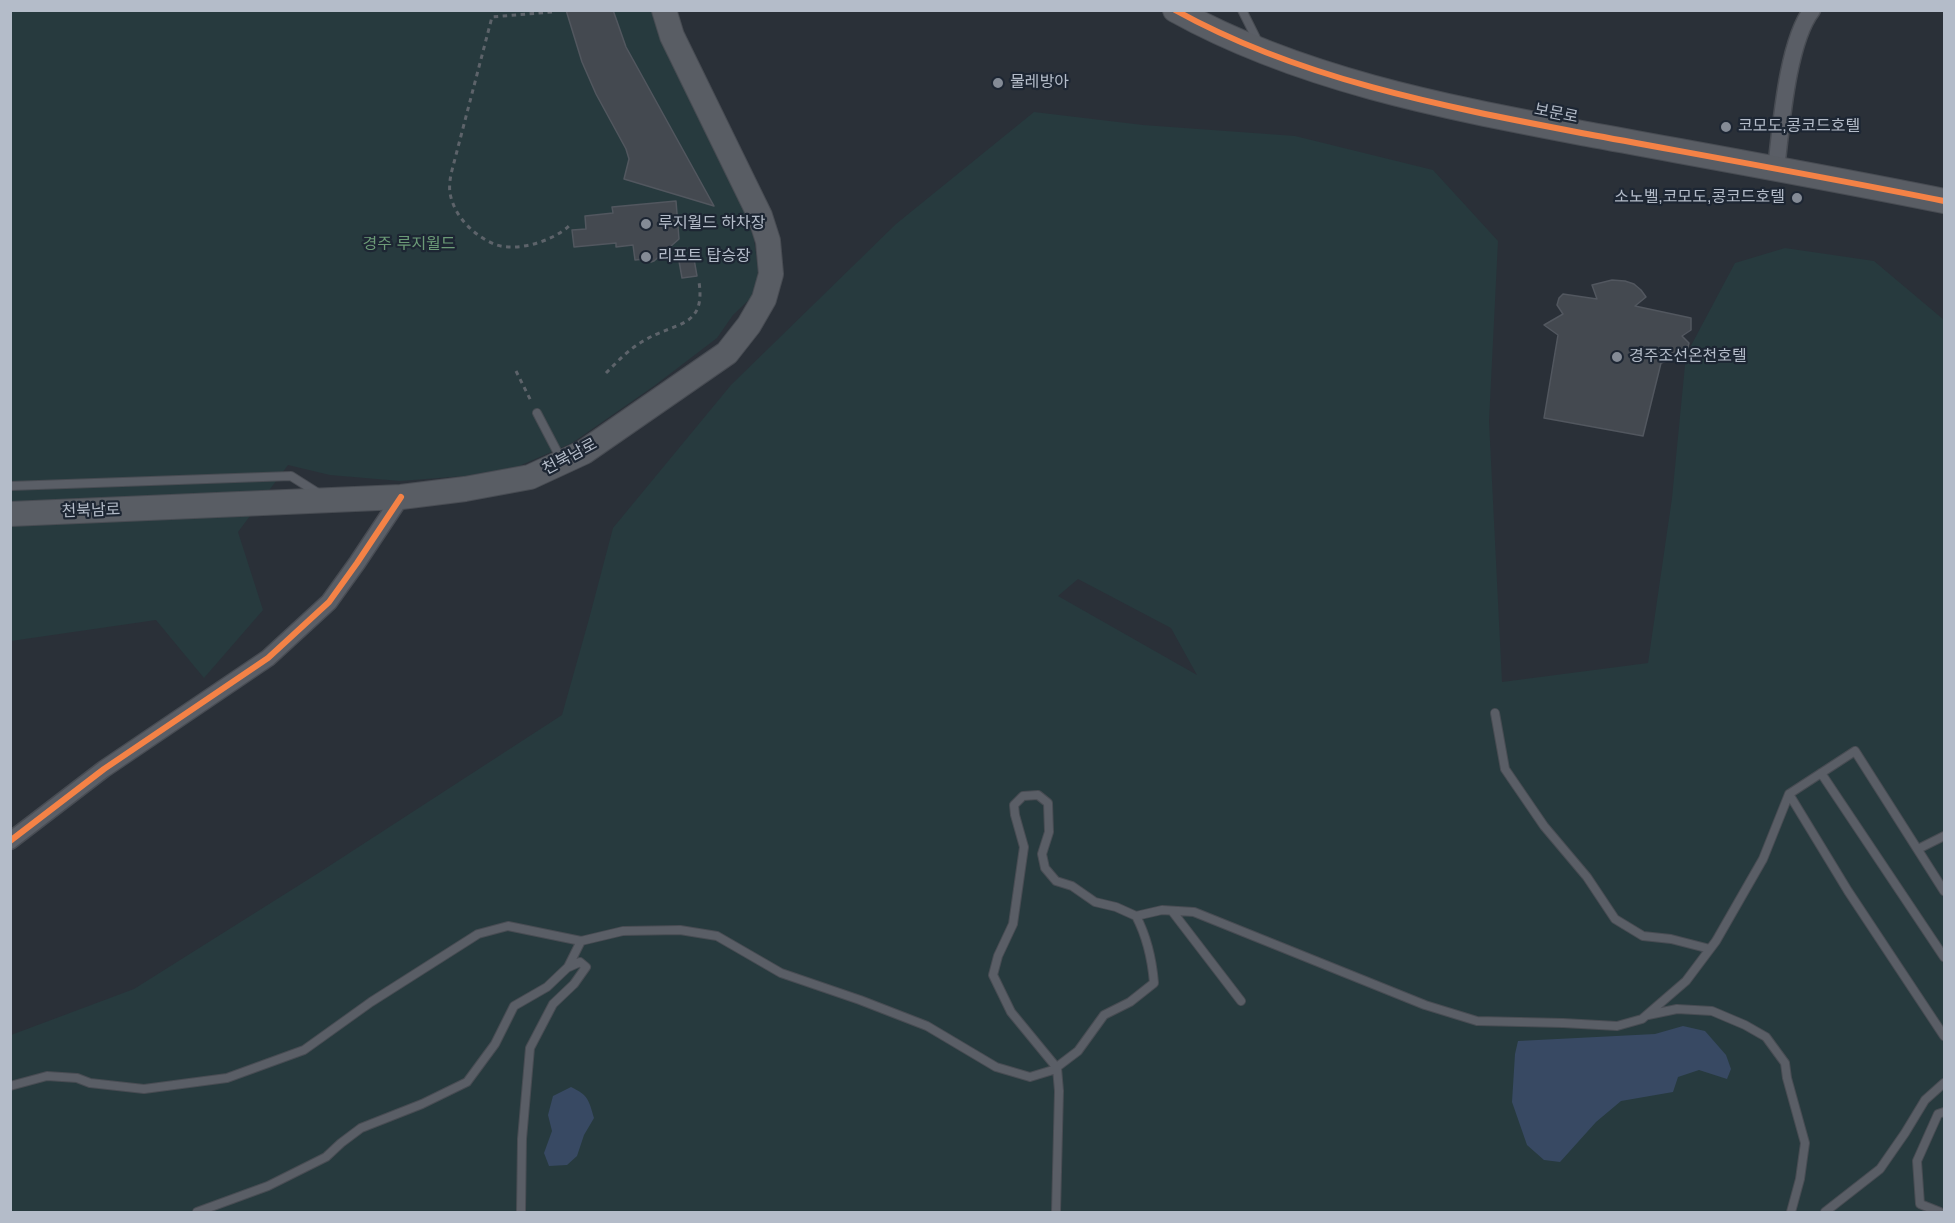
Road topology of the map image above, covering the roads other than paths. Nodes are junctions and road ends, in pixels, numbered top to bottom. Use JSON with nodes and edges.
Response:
{"nodes":[{"id":1,"x":664,"y":10,"type":"edge"},
{"id":2,"x":1242,"y":10,"type":"edge"},
{"id":3,"x":1812,"y":10,"type":"edge"},
{"id":4,"x":1182,"y":12,"type":"edge"},
{"id":5,"x":1262,"y":50,"type":"junction"},
{"id":6,"x":1776,"y":169,"type":"junction"},
{"id":7,"x":1944,"y":201,"type":"edge"},
{"id":8,"x":537,"y":413,"type":"road end"},
{"id":9,"x":562,"y":462,"type":"junction"},
{"id":10,"x":10,"y":486,"type":"edge"},
{"id":11,"x":401,"y":497,"type":"junction"},
{"id":12,"x":331,"y":501,"type":"junction"},
{"id":13,"x":10,"y":514,"type":"edge"},
{"id":14,"x":1495,"y":713,"type":"dead end"},
{"id":15,"x":1821,"y":773,"type":"junction"},
{"id":16,"x":1789,"y":794,"type":"junction"},
{"id":17,"x":1944,"y":836,"type":"edge"},
{"id":18,"x":10,"y":841,"type":"edge"},
{"id":19,"x":1918,"y":849,"type":"junction"},
{"id":20,"x":1944,"y":891,"type":"edge"},
{"id":21,"x":1172,"y":911,"type":"junction"},
{"id":22,"x":1136,"y":916,"type":"junction"},
{"id":23,"x":581,"y":941,"type":"junction"},
{"id":24,"x":1710,"y":949,"type":"junction"},
{"id":25,"x":1944,"y":957,"type":"edge"},
{"id":26,"x":568,"y":967,"type":"junction"},
{"id":27,"x":1240,"y":1001,"type":"dead end"},
{"id":28,"x":1647,"y":1015,"type":"junction"},
{"id":29,"x":1944,"y":1036,"type":"edge"},
{"id":30,"x":1057,"y":1068,"type":"junction"},
{"id":31,"x":1944,"y":1083,"type":"edge"},
{"id":32,"x":10,"y":1086,"type":"edge"},
{"id":33,"x":1944,"y":1112,"type":"edge"},
{"id":34,"x":196,"y":1212,"type":"edge"},
{"id":35,"x":521,"y":1212,"type":"edge"},
{"id":36,"x":1056,"y":1212,"type":"edge"},
{"id":37,"x":1791,"y":1212,"type":"edge"},
{"id":38,"x":1825,"y":1212,"type":"edge"},
{"id":39,"x":1940,"y":1212,"type":"edge"}],
"edges":[{"from":1,"to":9,"type":"main road","name":"천북남로"},
{"from":2,"to":5,"type":"lane"},
{"from":3,"to":6,"type":"street"},
{"from":4,"to":5,"type":"main road","name":"보문로"},
{"from":5,"to":6,"type":"main road","name":"보문로"},
{"from":6,"to":7,"type":"main road","name":"보문로"},
{"from":8,"to":9,"type":"lane"},
{"from":9,"to":11,"type":"main road","name":"천북남로"},
{"from":10,"to":12,"type":"lane"},
{"from":11,"to":12,"type":"main road","name":"천북남로"},
{"from":11,"to":18,"type":"street"},
{"from":12,"to":13,"type":"main road","name":"천북남로"},
{"from":14,"to":24,"type":"lane"},
{"from":15,"to":16,"type":"lane"},
{"from":15,"to":19,"type":"lane"},
{"from":15,"to":25,"type":"lane"},
{"from":16,"to":24,"type":"lane"},
{"from":16,"to":29,"type":"lane"},
{"from":17,"to":19,"type":"lane"},
{"from":19,"to":20,"type":"lane"},
{"from":21,"to":22,"type":"lane"},
{"from":21,"to":27,"type":"lane"},
{"from":21,"to":28,"type":"lane"},
{"from":22,"to":30,"type":"lane"},
{"from":22,"to":30,"type":"lane"},
{"from":23,"to":26,"type":"lane"},
{"from":23,"to":30,"type":"lane"},
{"from":23,"to":32,"type":"lane"},
{"from":24,"to":28,"type":"lane"},
{"from":26,"to":34,"type":"lane"},
{"from":26,"to":35,"type":"lane"},
{"from":28,"to":37,"type":"lane"},
{"from":30,"to":36,"type":"lane"},
{"from":31,"to":38,"type":"lane"},
{"from":33,"to":39,"type":"lane"}]}
